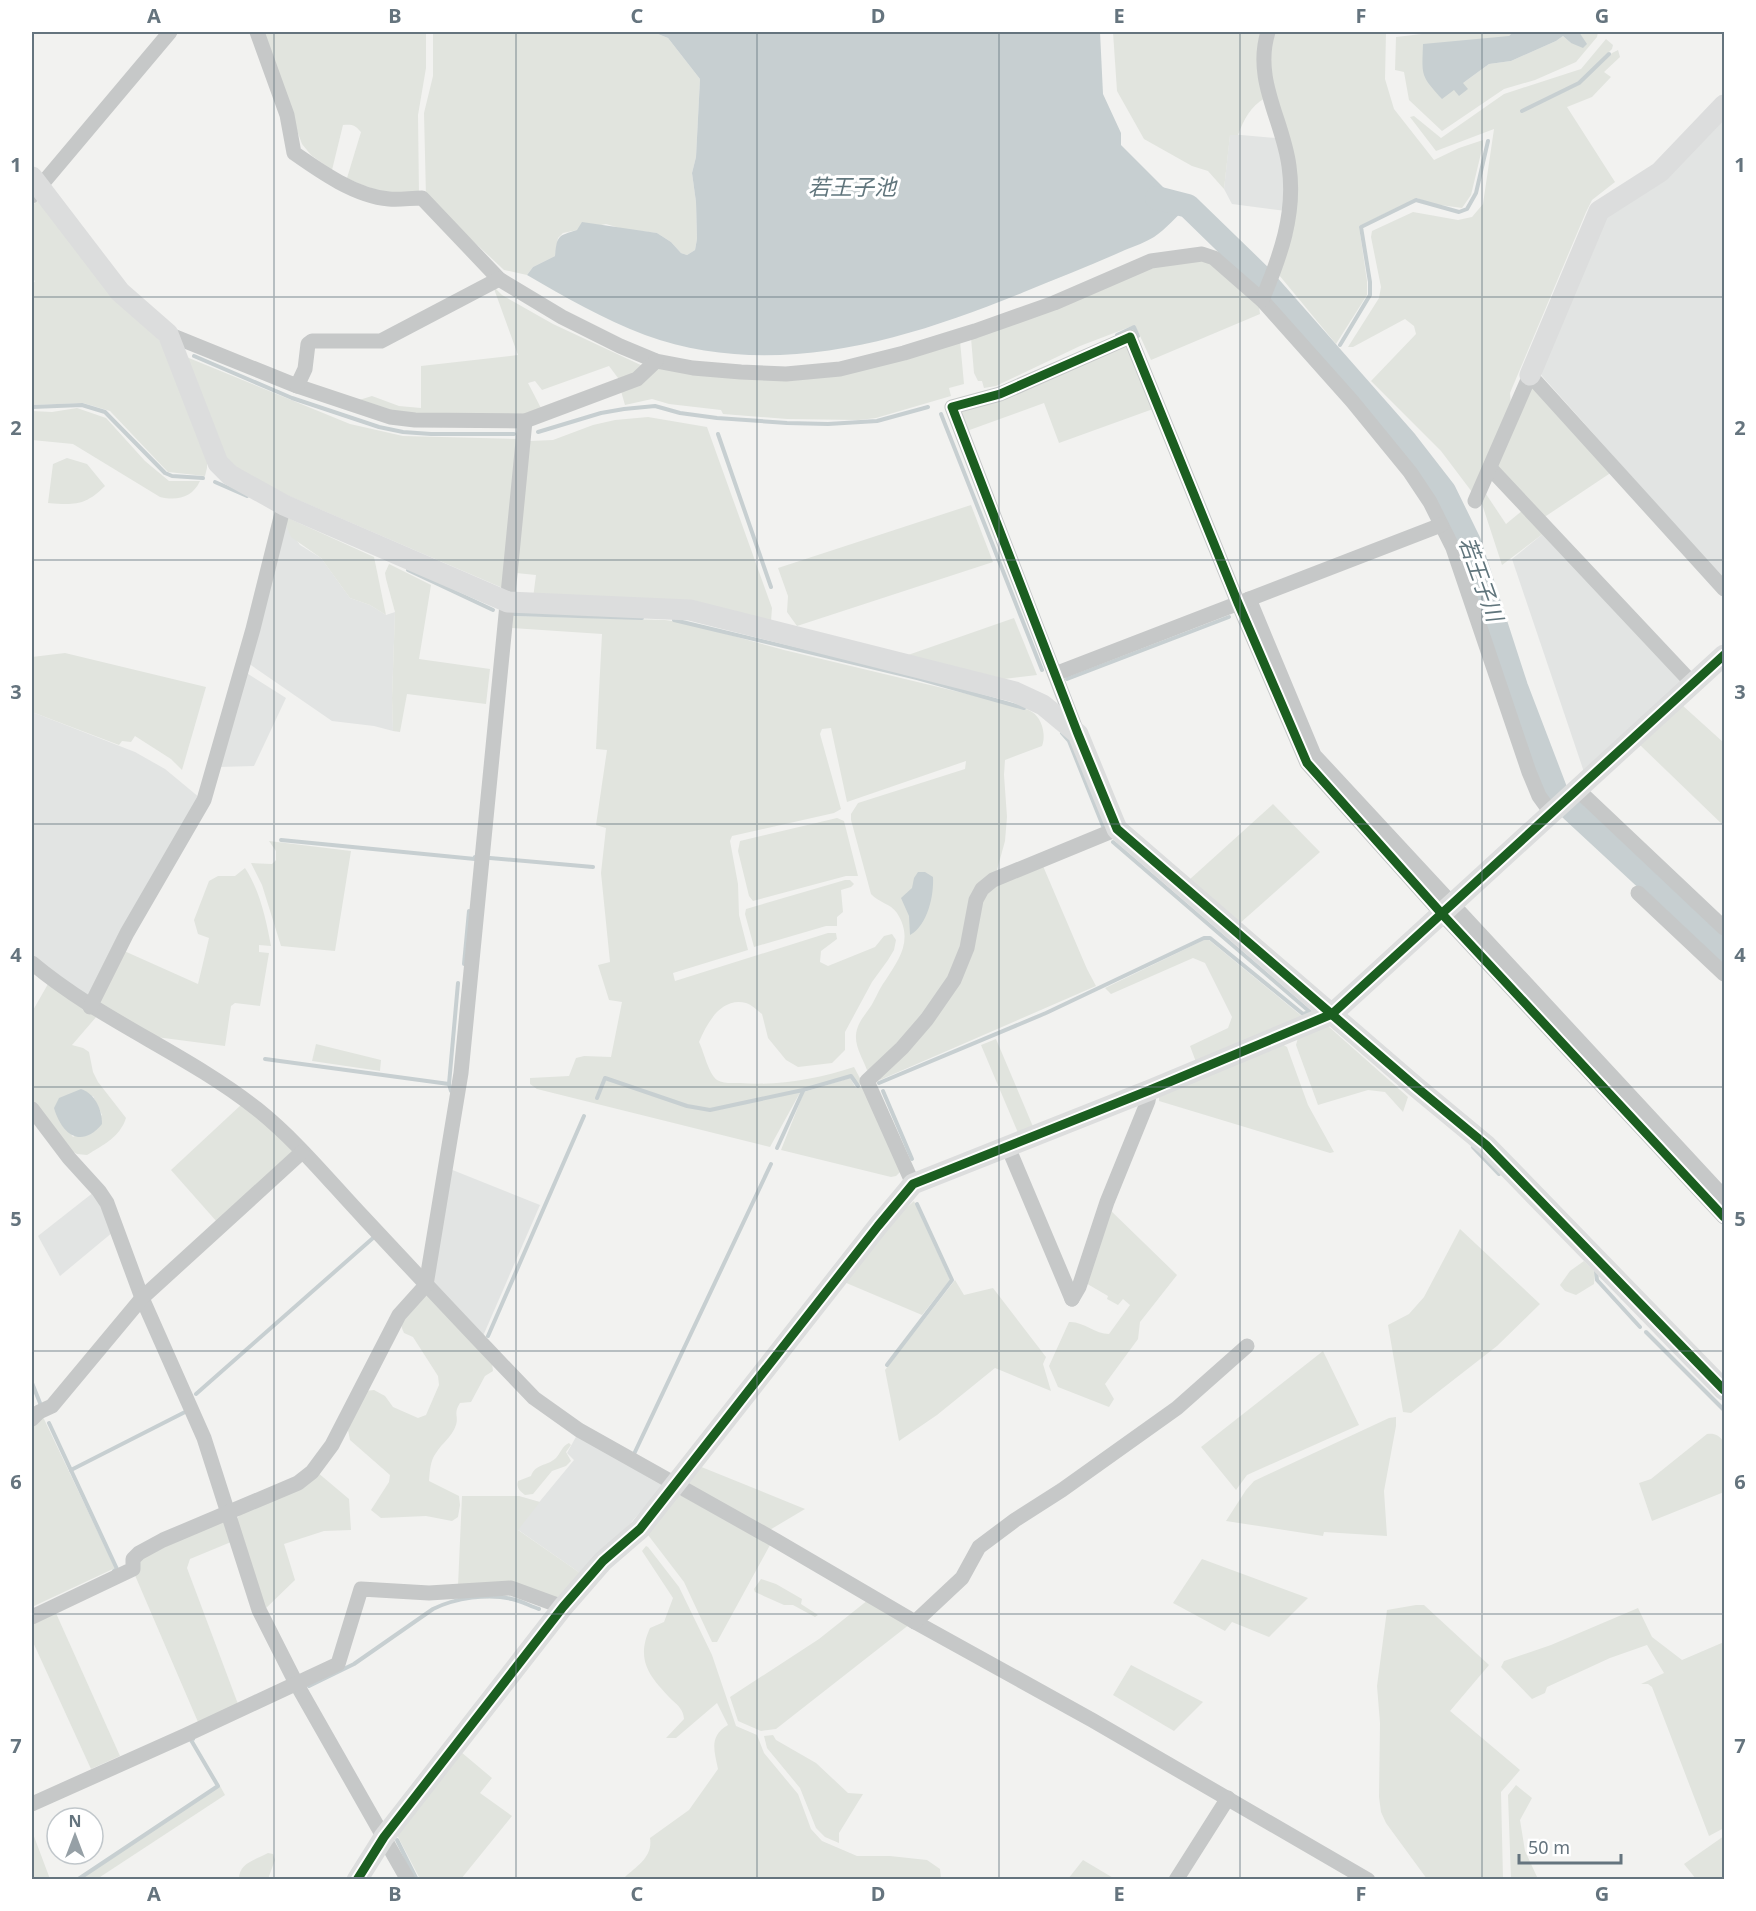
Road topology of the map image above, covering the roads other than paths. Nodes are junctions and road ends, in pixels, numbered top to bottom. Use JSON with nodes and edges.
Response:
{"nodes":[{"id":1,"x":170,"y":32,"type":"edge"},
{"id":2,"x":257,"y":32,"type":"edge"},
{"id":3,"x":1268,"y":32,"type":"edge"},
{"id":4,"x":1725,"y":105,"type":"edge"},
{"id":5,"x":34,"y":186,"type":"edge"},
{"id":6,"x":499,"y":279,"type":"junction"},
{"id":7,"x":1262,"y":300,"type":"junction"},
{"id":8,"x":168,"y":334,"type":"junction"},
{"id":9,"x":657,"y":361,"type":"junction"},
{"id":10,"x":1530,"y":375,"type":"junction"},
{"id":11,"x":297,"y":386,"type":"junction"},
{"id":12,"x":525,"y":421,"type":"junction"},
{"id":13,"x":1490,"y":468,"type":"junction"},
{"id":14,"x":1476,"y":501,"type":"dead end"},
{"id":15,"x":284,"y":505,"type":"junction"},
{"id":16,"x":1441,"y":525,"type":"junction"},
{"id":17,"x":1725,"y":589,"type":"edge"},
{"id":18,"x":1243,"y":601,"type":"junction"},
{"id":19,"x":508,"y":602,"type":"junction"},
{"id":20,"x":1725,"y":655,"type":"edge"},
{"id":21,"x":1055,"y":674,"type":"junction"},
{"id":22,"x":1693,"y":684,"type":"junction"},
{"id":23,"x":1078,"y":734,"type":"junction"},
{"id":24,"x":1576,"y":792,"type":"junction"},
{"id":25,"x":1554,"y":812,"type":"junction"},
{"id":26,"x":1118,"y":829,"type":"junction"},
{"id":27,"x":1638,"y":893,"type":"dead end"},
{"id":28,"x":1448,"y":909,"type":"junction"},
{"id":29,"x":1725,"y":928,"type":"edge"},
{"id":30,"x":32,"y":963,"type":"edge"},
{"id":31,"x":1725,"y":974,"type":"edge"},
{"id":32,"x":90,"y":1006,"type":"junction"},
{"id":33,"x":1332,"y":1014,"type":"junction"},
{"id":34,"x":1150,"y":1090,"type":"junction"},
{"id":35,"x":32,"y":1109,"type":"edge"},
{"id":36,"x":1008,"y":1147,"type":"junction"},
{"id":37,"x":302,"y":1152,"type":"junction"},
{"id":38,"x":913,"y":1184,"type":"junction"},
{"id":39,"x":1725,"y":1197,"type":"edge"},
{"id":40,"x":1725,"y":1217,"type":"edge"},
{"id":41,"x":426,"y":1285,"type":"junction"},
{"id":42,"x":142,"y":1298,"type":"junction"},
{"id":43,"x":1247,"y":1346,"type":"dead end"},
{"id":44,"x":1725,"y":1390,"type":"edge"},
{"id":45,"x":32,"y":1419,"type":"edge"},
{"id":46,"x":675,"y":1485,"type":"junction"},
{"id":47,"x":229,"y":1513,"type":"junction"},
{"id":48,"x":563,"y":1607,"type":"junction"},
{"id":49,"x":32,"y":1617,"type":"edge"},
{"id":50,"x":915,"y":1622,"type":"junction"},
{"id":51,"x":296,"y":1683,"type":"junction"},
{"id":52,"x":1228,"y":1798,"type":"junction"},
{"id":53,"x":32,"y":1804,"type":"edge"},
{"id":54,"x":384,"y":1837,"type":"junction"},
{"id":55,"x":357,"y":1880,"type":"edge"},
{"id":56,"x":408,"y":1880,"type":"edge"},
{"id":57,"x":1176,"y":1880,"type":"edge"},
{"id":58,"x":1368,"y":1880,"type":"edge"}],
"edges":[{"from":1,"to":5,"type":"street"},
{"from":2,"to":6,"type":"street"},
{"from":3,"to":7,"type":"street"},
{"from":4,"to":10,"type":"street"},
{"from":5,"to":8,"type":"street"},
{"from":6,"to":9,"type":"street"},
{"from":6,"to":11,"type":"street"},
{"from":7,"to":9,"type":"street"},
{"from":7,"to":16,"type":"street"},
{"from":8,"to":11,"type":"street"},
{"from":8,"to":15,"type":"street"},
{"from":9,"to":12,"type":"street"},
{"from":10,"to":13,"type":"street"},
{"from":10,"to":17,"type":"street"},
{"from":11,"to":12,"type":"street"},
{"from":12,"to":19,"type":"street"},
{"from":13,"to":14,"type":"street"},
{"from":13,"to":22,"type":"street"},
{"from":15,"to":19,"type":"street"},
{"from":15,"to":32,"type":"street"},
{"from":16,"to":18,"type":"street"},
{"from":16,"to":25,"type":"street"},
{"from":18,"to":21,"type":"street"},
{"from":18,"to":21,"type":"street"},
{"from":18,"to":28,"type":"street"},
{"from":19,"to":23,"type":"street"},
{"from":19,"to":41,"type":"street"},
{"from":20,"to":22,"type":"street"},
{"from":21,"to":23,"type":"street"},
{"from":22,"to":24,"type":"street"},
{"from":23,"to":26,"type":"street"},
{"from":24,"to":25,"type":"street"},
{"from":24,"to":29,"type":"street"},
{"from":25,"to":28,"type":"street"},
{"from":26,"to":33,"type":"street"},
{"from":26,"to":38,"type":"street"},
{"from":27,"to":31,"type":"street"},
{"from":28,"to":33,"type":"street"},
{"from":28,"to":39,"type":"street"},
{"from":28,"to":40,"type":"street"},
{"from":30,"to":32,"type":"street"},
{"from":32,"to":37,"type":"street"},
{"from":33,"to":34,"type":"street"},
{"from":33,"to":44,"type":"street"},
{"from":34,"to":36,"type":"street"},
{"from":34,"to":36,"type":"street"},
{"from":35,"to":42,"type":"street"},
{"from":36,"to":38,"type":"street"},
{"from":37,"to":41,"type":"street"},
{"from":37,"to":42,"type":"street"},
{"from":38,"to":46,"type":"street"},
{"from":41,"to":46,"type":"street"},
{"from":41,"to":47,"type":"street"},
{"from":42,"to":45,"type":"street"},
{"from":42,"to":47,"type":"street"},
{"from":43,"to":50,"type":"street"},
{"from":46,"to":48,"type":"street"},
{"from":46,"to":50,"type":"street"},
{"from":47,"to":49,"type":"street"},
{"from":47,"to":51,"type":"street"},
{"from":48,"to":51,"type":"street"},
{"from":48,"to":54,"type":"street"},
{"from":50,"to":52,"type":"street"},
{"from":51,"to":53,"type":"street"},
{"from":51,"to":54,"type":"street"},
{"from":52,"to":57,"type":"street"},
{"from":52,"to":58,"type":"street"},
{"from":54,"to":55,"type":"street"},
{"from":54,"to":56,"type":"street"}]}
